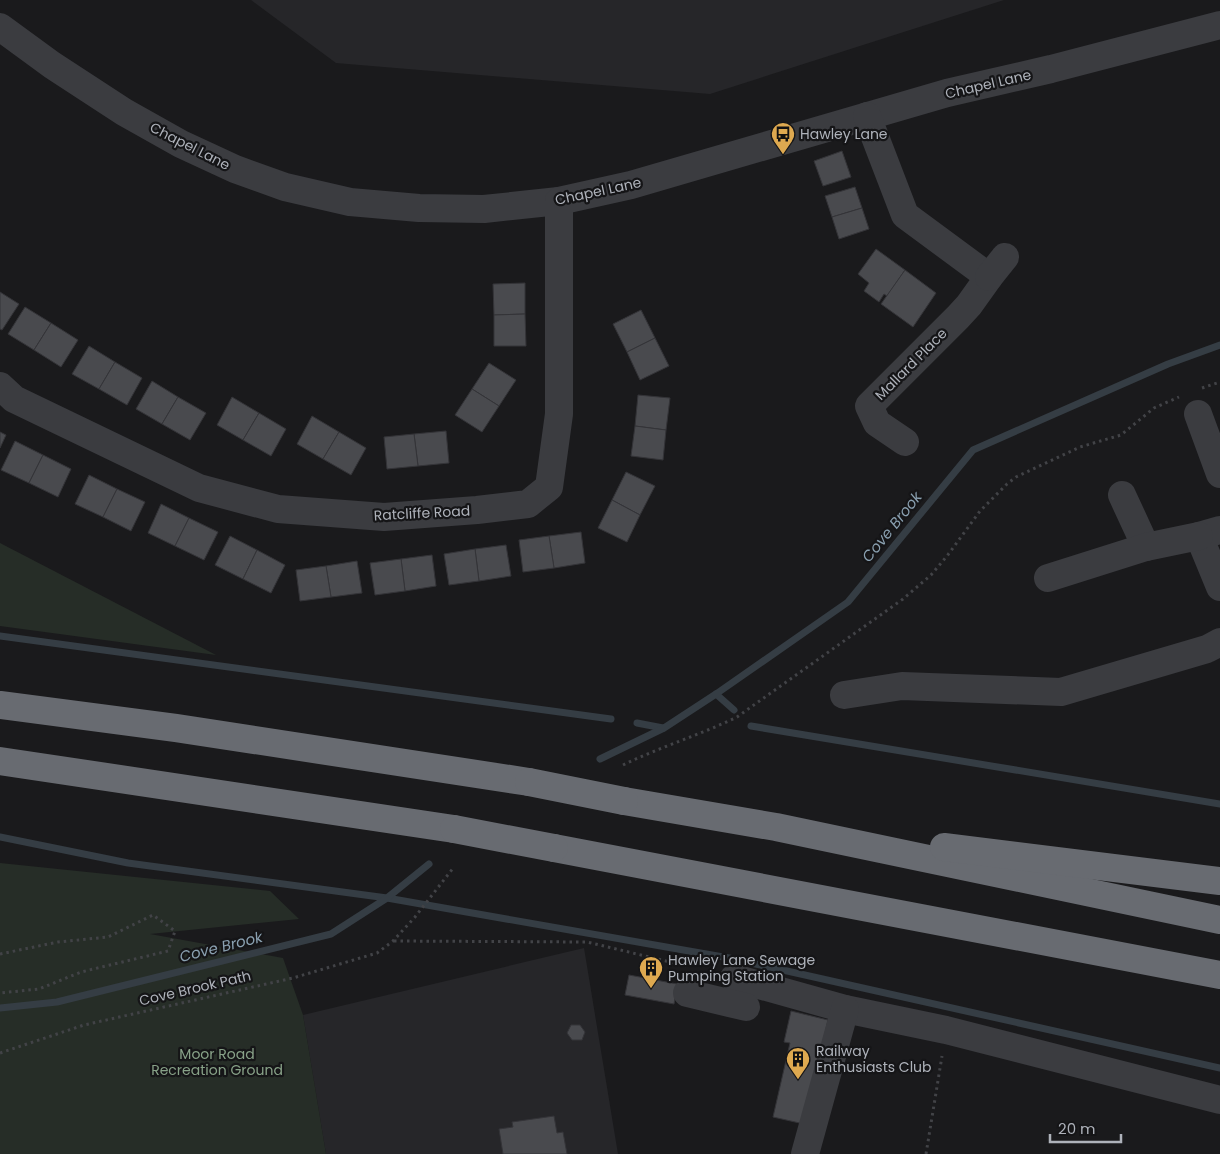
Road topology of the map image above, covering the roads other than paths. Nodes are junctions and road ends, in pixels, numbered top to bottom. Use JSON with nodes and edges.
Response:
{"nodes":[{"id":1,"x":1220,"y":25,"type":"edge"},
{"id":2,"x":0,"y":27,"type":"edge"},
{"id":3,"x":867,"y":116,"type":"junction"},
{"id":4,"x":559,"y":201,"type":"junction"},
{"id":5,"x":0,"y":386,"type":"edge"},
{"id":6,"x":1193,"y":399,"type":"road end"},
{"id":7,"x":905,"y":442,"type":"dead end"},
{"id":8,"x":1220,"y":474,"type":"edge"},
{"id":9,"x":1122,"y":495,"type":"dead end"},
{"id":10,"x":1210,"y":533,"type":"edge"},
{"id":11,"x":1146,"y":547,"type":"junction"},
{"id":12,"x":1048,"y":578,"type":"dead end"},
{"id":13,"x":1220,"y":587,"type":"edge"},
{"id":14,"x":1220,"y":642,"type":"edge"},
{"id":15,"x":844,"y":695,"type":"dead end"},
{"id":16,"x":0,"y":705,"type":"edge"},
{"id":17,"x":0,"y":761,"type":"edge"},
{"id":18,"x":776,"y":828,"type":"junction"},
{"id":19,"x":1220,"y":881,"type":"edge"},
{"id":20,"x":1220,"y":920,"type":"edge"},
{"id":21,"x":1071,"y":946,"type":"junction"},
{"id":22,"x":1220,"y":975,"type":"edge"},
{"id":23,"x":688,"y":980,"type":"road end"},
{"id":24,"x":1220,"y":991,"type":"edge"},
{"id":25,"x":846,"y":1009,"type":"junction"},
{"id":26,"x":1220,"y":1100,"type":"edge"},
{"id":27,"x":805,"y":1154,"type":"edge"}],
"edges":[{"from":1,"to":3,"type":"street","name":"Chapel Lane"},
{"from":2,"to":4,"type":"street","name":"Chapel Lane"},
{"from":3,"to":4,"type":"street","name":"Chapel Lane"},
{"from":3,"to":7,"type":"street","name":"Mallard Place"},
{"from":4,"to":5,"type":"street","name":"Ratcliffe Road"},
{"from":6,"to":8,"type":"street"},
{"from":9,"to":11,"type":"street"},
{"from":10,"to":11,"type":"street"},
{"from":10,"to":13,"type":"street"},
{"from":11,"to":12,"type":"street"},
{"from":14,"to":15,"type":"street"},
{"from":16,"to":18,"type":"highway","bridge":true},
{"from":17,"to":21,"type":"highway","bridge":true},
{"from":18,"to":19,"type":"highway"},
{"from":18,"to":20,"type":"highway"},
{"from":21,"to":22,"type":"highway"},
{"from":21,"to":24,"type":"highway"},
{"from":23,"to":25,"type":"street"},
{"from":25,"to":26,"type":"street"},
{"from":25,"to":27,"type":"street"}]}
